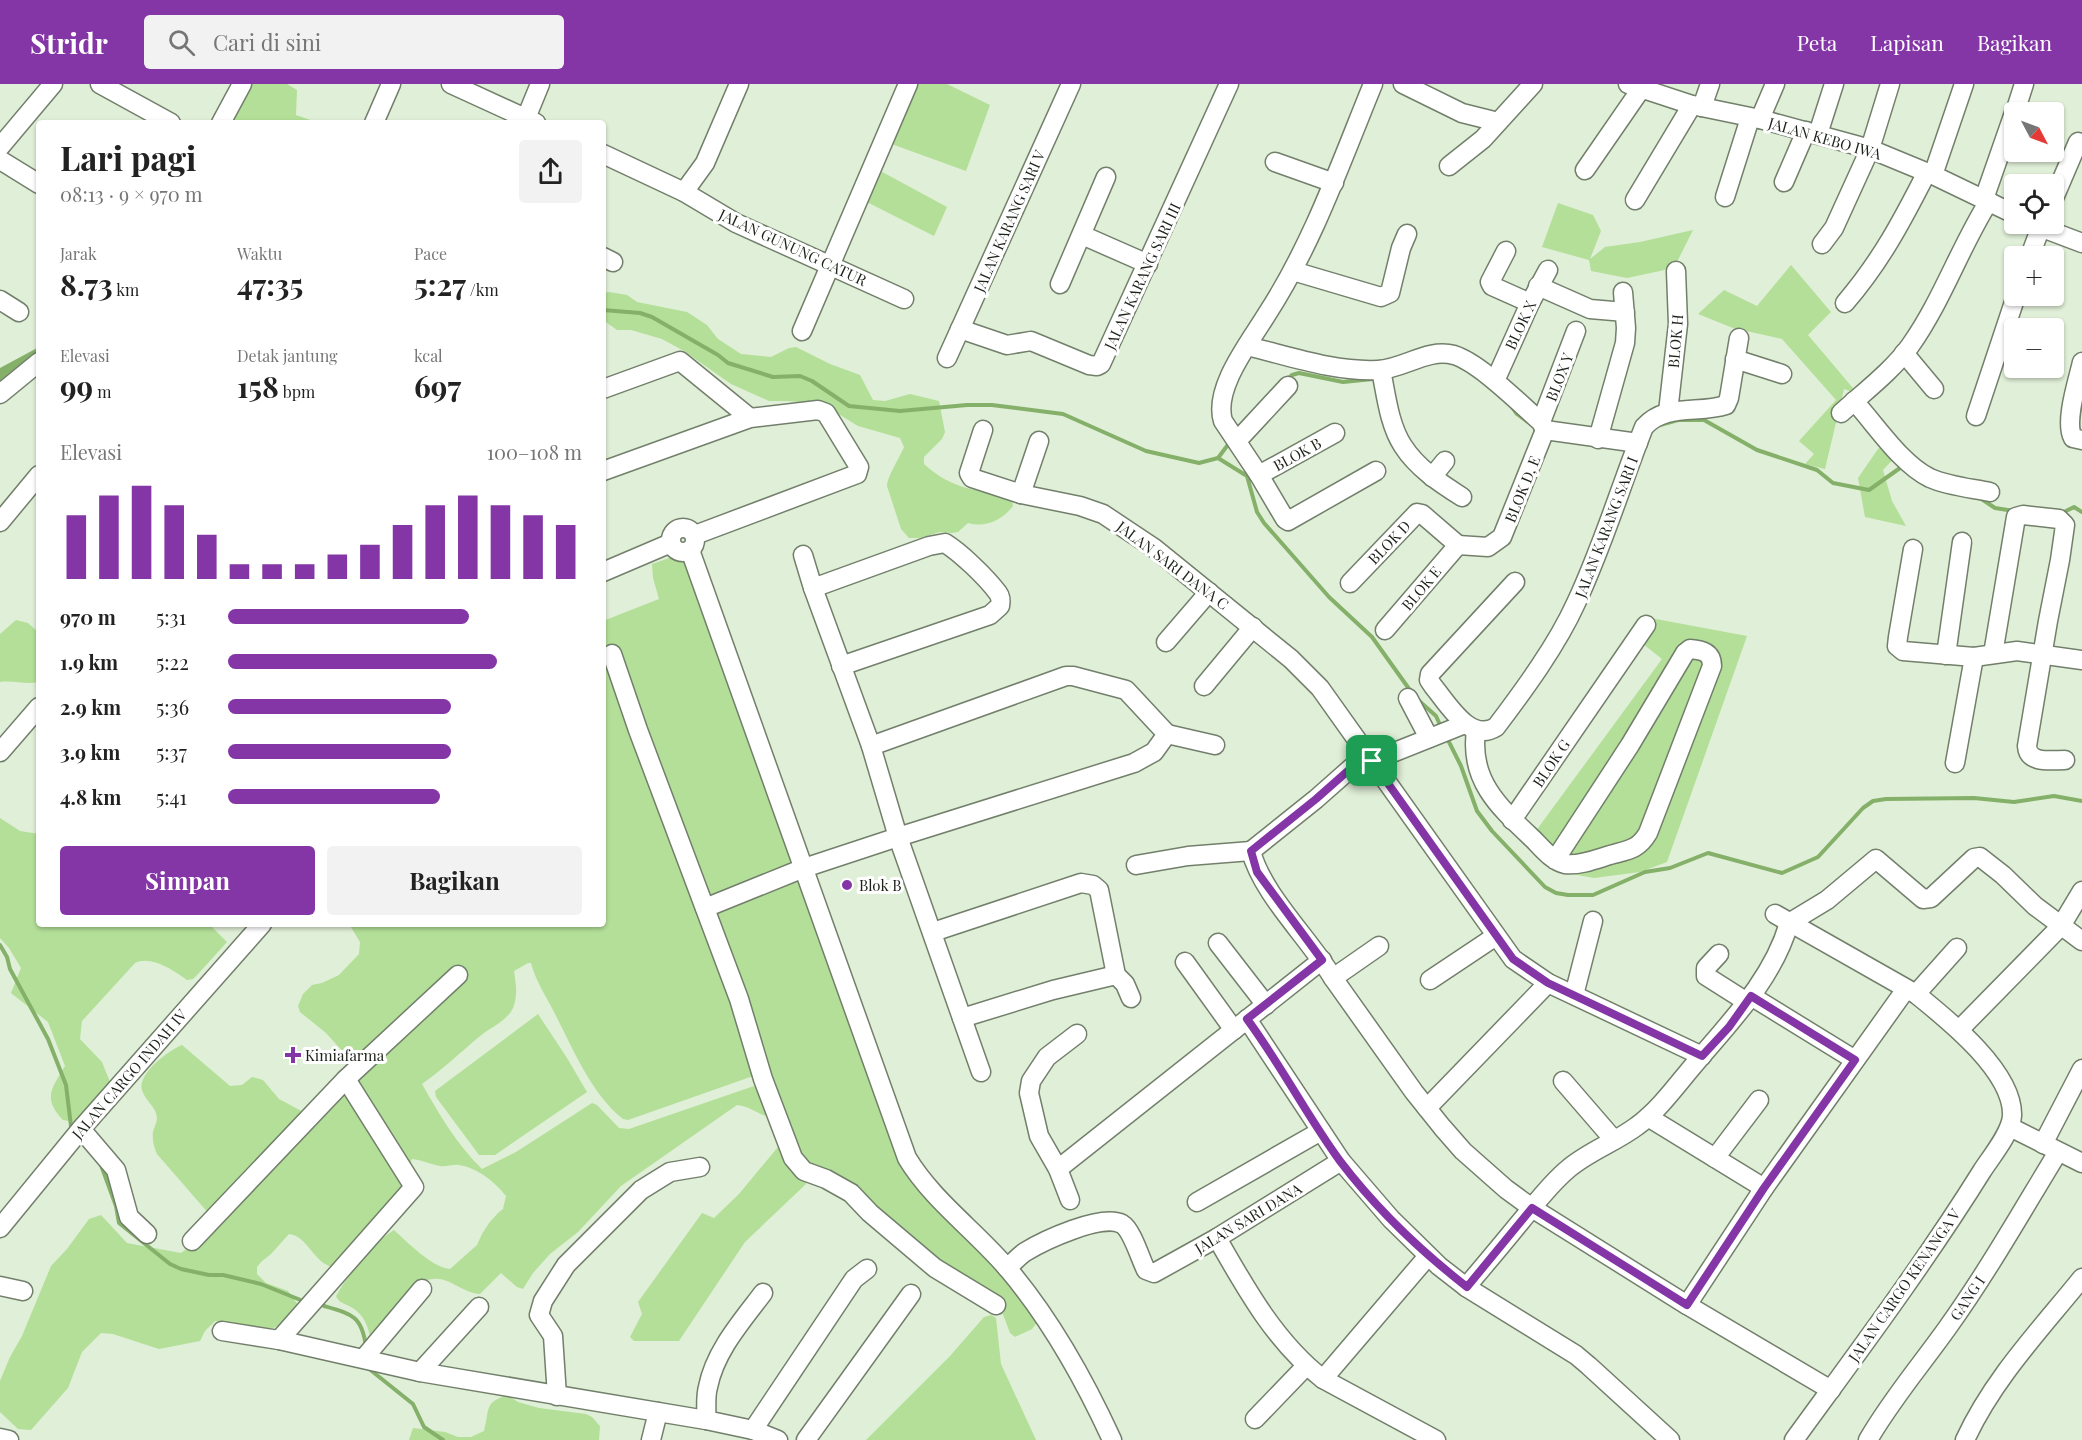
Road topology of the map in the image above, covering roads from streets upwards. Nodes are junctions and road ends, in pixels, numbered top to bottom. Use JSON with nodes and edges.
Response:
{"nodes":[{"id":1,"x":53,"y":84,"type":"edge"},
{"id":2,"x":100,"y":84,"type":"edge"},
{"id":3,"x":242,"y":84,"type":"edge"},
{"id":4,"x":391,"y":84,"type":"edge"},
{"id":5,"x":451,"y":84,"type":"edge"},
{"id":6,"x":540,"y":84,"type":"edge"},
{"id":7,"x":739,"y":84,"type":"edge"},
{"id":8,"x":908,"y":84,"type":"edge"},
{"id":9,"x":1071,"y":84,"type":"edge"},
{"id":10,"x":1229,"y":84,"type":"edge"},
{"id":11,"x":1373,"y":84,"type":"edge"},
{"id":12,"x":1533,"y":84,"type":"edge"},
{"id":13,"x":1710,"y":84,"type":"edge"},
{"id":14,"x":1775,"y":84,"type":"edge"},
{"id":15,"x":1834,"y":84,"type":"edge"},
{"id":16,"x":1890,"y":84,"type":"edge"},
{"id":17,"x":1964,"y":84,"type":"edge"},
{"id":18,"x":2024,"y":84,"type":"edge"},
{"id":19,"x":1417,"y":87,"type":"edge"},
{"id":20,"x":1641,"y":87,"type":"edge"},
{"id":21,"x":2018,"y":102,"type":"edge"},
{"id":22,"x":1697,"y":106,"type":"junction"},
{"id":23,"x":1755,"y":119,"type":"junction"},
{"id":24,"x":166,"y":120,"type":"edge"},
{"id":25,"x":223,"y":120,"type":"edge"},
{"id":26,"x":375,"y":120,"type":"edge"},
{"id":27,"x":527,"y":120,"type":"edge"},
{"id":28,"x":529,"y":120,"type":"edge"},
{"id":29,"x":1498,"y":122,"type":"junction"},
{"id":30,"x":1812,"y":133,"type":"junction"},
{"id":31,"x":2078,"y":142,"type":"dead end"},
{"id":32,"x":0,"y":147,"type":"edge"},
{"id":33,"x":2004,"y":147,"type":"edge"},
{"id":34,"x":1870,"y":149,"type":"junction"},
{"id":35,"x":606,"y":155,"type":"edge"},
{"id":36,"x":0,"y":160,"type":"edge"},
{"id":37,"x":1275,"y":162,"type":"dead end"},
{"id":38,"x":1449,"y":166,"type":"dead end"},
{"id":39,"x":1585,"y":170,"type":"dead end"},
{"id":40,"x":1930,"y":173,"type":"junction"},
{"id":41,"x":2064,"y":175,"type":"edge"},
{"id":42,"x":1106,"y":177,"type":"dead end"},
{"id":43,"x":36,"y":182,"type":"edge"},
{"id":44,"x":1784,"y":182,"type":"dead end"},
{"id":45,"x":1334,"y":183,"type":"junction"},
{"id":46,"x":684,"y":192,"type":"junction"},
{"id":47,"x":1725,"y":197,"type":"dead end"},
{"id":48,"x":1635,"y":200,"type":"dead end"},
{"id":49,"x":1987,"y":200,"type":"junction"},
{"id":50,"x":2004,"y":209,"type":"edge"},
{"id":51,"x":1407,"y":234,"type":"dead end"},
{"id":52,"x":2060,"y":234,"type":"edge"},
{"id":53,"x":1082,"y":235,"type":"junction"},
{"id":54,"x":2082,"y":243,"type":"edge"},
{"id":55,"x":1822,"y":244,"type":"dead end"},
{"id":56,"x":1506,"y":251,"type":"dead end"},
{"id":57,"x":1148,"y":264,"type":"junction"},
{"id":58,"x":832,"y":265,"type":"junction"},
{"id":59,"x":1548,"y":270,"type":"dead end"},
{"id":60,"x":1293,"y":271,"type":"junction"},
{"id":61,"x":1676,"y":271,"type":"dead end"},
{"id":62,"x":1060,"y":284,"type":"dead end"},
{"id":63,"x":1623,"y":292,"type":"dead end"},
{"id":64,"x":1534,"y":294,"type":"junction"},
{"id":65,"x":904,"y":299,"type":"dead end"},
{"id":66,"x":0,"y":300,"type":"edge"},
{"id":67,"x":1845,"y":303,"type":"dead end"},
{"id":68,"x":2013,"y":306,"type":"edge"},
{"id":69,"x":19,"y":312,"type":"dead end"},
{"id":70,"x":1626,"y":312,"type":"junction"},
{"id":71,"x":960,"y":329,"type":"junction"},
{"id":72,"x":802,"y":331,"type":"dead end"},
{"id":73,"x":1576,"y":331,"type":"dead end"},
{"id":74,"x":1739,"y":338,"type":"dead end"},
{"id":75,"x":1247,"y":346,"type":"junction"},
{"id":76,"x":1904,"y":353,"type":"junction"},
{"id":77,"x":947,"y":358,"type":"dead end"},
{"id":78,"x":1735,"y":359,"type":"junction"},
{"id":79,"x":2082,"y":362,"type":"edge"},
{"id":80,"x":36,"y":364,"type":"edge"},
{"id":81,"x":1381,"y":370,"type":"junction"},
{"id":82,"x":1782,"y":374,"type":"dead end"},
{"id":83,"x":1495,"y":381,"type":"junction"},
{"id":84,"x":1288,"y":386,"type":"dead end"},
{"id":85,"x":606,"y":388,"type":"edge"},
{"id":86,"x":1934,"y":388,"type":"dead end"},
{"id":87,"x":0,"y":394,"type":"edge"},
{"id":88,"x":1668,"y":412,"type":"junction"},
{"id":89,"x":1976,"y":416,"type":"dead end"},
{"id":90,"x":750,"y":418,"type":"junction"},
{"id":91,"x":1543,"y":426,"type":"junction"},
{"id":92,"x":983,"y":430,"type":"dead end"},
{"id":93,"x":1335,"y":433,"type":"dead end"},
{"id":94,"x":1598,"y":439,"type":"junction"},
{"id":95,"x":2082,"y":440,"type":"edge"},
{"id":96,"x":1039,"y":441,"type":"dead end"},
{"id":97,"x":1237,"y":441,"type":"junction"},
{"id":98,"x":1638,"y":443,"type":"junction"},
{"id":99,"x":1445,"y":461,"type":"dead end"},
{"id":100,"x":606,"y":470,"type":"edge"},
{"id":101,"x":1376,"y":471,"type":"dead end"},
{"id":102,"x":1259,"y":475,"type":"junction"},
{"id":103,"x":1432,"y":477,"type":"junction"},
{"id":104,"x":36,"y":480,"type":"edge"},
{"id":105,"x":1990,"y":492,"type":"dead end"},
{"id":106,"x":1021,"y":494,"type":"junction"},
{"id":107,"x":1462,"y":497,"type":"dead end"},
{"id":108,"x":0,"y":522,"type":"edge"},
{"id":109,"x":1962,"y":542,"type":"dead end"},
{"id":110,"x":692,"y":543,"type":"junction"},
{"id":111,"x":1458,"y":545,"type":"junction"},
{"id":112,"x":1913,"y":549,"type":"dead end"},
{"id":113,"x":803,"y":555,"type":"dead end"},
{"id":114,"x":606,"y":571,"type":"edge"},
{"id":115,"x":1515,"y":582,"type":"dead end"},
{"id":116,"x":1350,"y":583,"type":"dead end"},
{"id":117,"x":813,"y":588,"type":"junction"},
{"id":118,"x":1209,"y":592,"type":"junction"},
{"id":119,"x":1646,"y":625,"type":"dead end"},
{"id":120,"x":1253,"y":627,"type":"junction"},
{"id":121,"x":1385,"y":630,"type":"dead end"},
{"id":122,"x":1166,"y":642,"type":"dead end"},
{"id":123,"x":612,"y":654,"type":"dead end"},
{"id":124,"x":1993,"y":654,"type":"junction"},
{"id":125,"x":1946,"y":655,"type":"junction"},
{"id":126,"x":2043,"y":655,"type":"junction"},
{"id":127,"x":1974,"y":657,"type":"junction"},
{"id":128,"x":2082,"y":660,"type":"edge"},
{"id":129,"x":841,"y":666,"type":"junction"},
{"id":130,"x":1204,"y":686,"type":"dead end"},
{"id":131,"x":1407,"y":698,"type":"dead end"},
{"id":132,"x":36,"y":710,"type":"edge"},
{"id":133,"x":1454,"y":730,"type":"junction"},
{"id":134,"x":1167,"y":734,"type":"junction"},
{"id":135,"x":1215,"y":745,"type":"dead end"},
{"id":136,"x":871,"y":746,"type":"junction"},
{"id":137,"x":0,"y":752,"type":"edge"},
{"id":138,"x":1957,"y":755,"type":"dead end"},
{"id":139,"x":1370,"y":757,"type":"junction"},
{"id":140,"x":2065,"y":760,"type":"dead end"},
{"id":141,"x":1512,"y":820,"type":"junction"},
{"id":142,"x":898,"y":837,"type":"junction"},
{"id":143,"x":1251,"y":851,"type":"junction"},
{"id":144,"x":1555,"y":860,"type":"junction"},
{"id":145,"x":1136,"y":865,"type":"dead end"},
{"id":146,"x":804,"y":868,"type":"junction"},
{"id":147,"x":2082,"y":891,"type":"edge"},
{"id":148,"x":705,"y":909,"type":"junction"},
{"id":149,"x":1782,"y":918,"type":"junction"},
{"id":150,"x":1593,"y":921,"type":"dead end"},
{"id":151,"x":2061,"y":926,"type":"junction"},
{"id":152,"x":259,"y":927,"type":"edge"},
{"id":153,"x":933,"y":932,"type":"junction"},
{"id":154,"x":1496,"y":936,"type":"junction"},
{"id":155,"x":2082,"y":941,"type":"edge"},
{"id":156,"x":1218,"y":943,"type":"dead end"},
{"id":157,"x":1378,"y":946,"type":"dead end"},
{"id":158,"x":1958,"y":948,"type":"dead end"},
{"id":159,"x":1719,"y":954,"type":"dead end"},
{"id":160,"x":1322,"y":960,"type":"junction"},
{"id":161,"x":1185,"y":962,"type":"dead end"},
{"id":162,"x":458,"y":975,"type":"dead end"},
{"id":163,"x":1116,"y":975,"type":"junction"},
{"id":164,"x":1333,"y":978,"type":"junction"},
{"id":165,"x":1430,"y":980,"type":"dead end"},
{"id":166,"x":1548,"y":983,"type":"junction"},
{"id":167,"x":1911,"y":991,"type":"junction"},
{"id":168,"x":1574,"y":995,"type":"junction"},
{"id":169,"x":1131,"y":998,"type":"dead end"},
{"id":170,"x":1749,"y":999,"type":"junction"},
{"id":171,"x":1266,"y":1005,"type":"junction"},
{"id":172,"x":962,"y":1018,"type":"junction"},
{"id":173,"x":1241,"y":1024,"type":"junction"},
{"id":174,"x":1959,"y":1030,"type":"junction"},
{"id":175,"x":1077,"y":1034,"type":"dead end"},
{"id":176,"x":1702,"y":1056,"type":"junction"},
{"id":177,"x":1855,"y":1060,"type":"junction"},
{"id":178,"x":2082,"y":1069,"type":"edge"},
{"id":179,"x":981,"y":1072,"type":"dead end"},
{"id":180,"x":346,"y":1079,"type":"junction"},
{"id":181,"x":1563,"y":1081,"type":"dead end"},
{"id":182,"x":1759,"y":1100,"type":"dead end"},
{"id":183,"x":1427,"y":1108,"type":"junction"},
{"id":184,"x":1648,"y":1117,"type":"junction"},
{"id":185,"x":2010,"y":1127,"type":"junction"},
{"id":186,"x":81,"y":1129,"type":"junction"},
{"id":187,"x":1321,"y":1131,"type":"junction"},
{"id":188,"x":1614,"y":1140,"type":"junction"},
{"id":189,"x":2050,"y":1148,"type":"junction"},
{"id":190,"x":1715,"y":1158,"type":"junction"},
{"id":191,"x":1341,"y":1161,"type":"junction"},
{"id":192,"x":2082,"y":1162,"type":"edge"},
{"id":193,"x":699,"y":1167,"type":"dead end"},
{"id":194,"x":1058,"y":1169,"type":"junction"},
{"id":195,"x":1764,"y":1188,"type":"junction"},
{"id":196,"x":1070,"y":1200,"type":"dead end"},
{"id":197,"x":1197,"y":1203,"type":"dead end"},
{"id":198,"x":1532,"y":1208,"type":"junction"},
{"id":199,"x":0,"y":1228,"type":"edge"},
{"id":200,"x":147,"y":1234,"type":"dead end"},
{"id":201,"x":1217,"y":1238,"type":"junction"},
{"id":202,"x":192,"y":1241,"type":"dead end"},
{"id":203,"x":1428,"y":1256,"type":"junction"},
{"id":204,"x":1007,"y":1268,"type":"junction"},
{"id":205,"x":867,"y":1269,"type":"dead end"},
{"id":206,"x":2082,"y":1278,"type":"edge"},
{"id":207,"x":0,"y":1286,"type":"edge"},
{"id":208,"x":1467,"y":1287,"type":"junction"},
{"id":209,"x":422,"y":1289,"type":"dead end"},
{"id":210,"x":23,"y":1291,"type":"dead end"},
{"id":211,"x":763,"y":1293,"type":"dead end"},
{"id":212,"x":911,"y":1294,"type":"dead end"},
{"id":213,"x":996,"y":1305,"type":"dead end"},
{"id":214,"x":1687,"y":1305,"type":"junction"},
{"id":215,"x":479,"y":1306,"type":"dead end"},
{"id":216,"x":222,"y":1331,"type":"dead end"},
{"id":217,"x":279,"y":1340,"type":"junction"},
{"id":218,"x":364,"y":1358,"type":"junction"},
{"id":219,"x":1306,"y":1366,"type":"junction"},
{"id":220,"x":420,"y":1372,"type":"junction"},
{"id":221,"x":1323,"y":1379,"type":"junction"},
{"id":222,"x":1830,"y":1390,"type":"junction"},
{"id":223,"x":557,"y":1396,"type":"junction"},
{"id":224,"x":658,"y":1412,"type":"junction"},
{"id":225,"x":1255,"y":1419,"type":"dead end"},
{"id":226,"x":706,"y":1420,"type":"junction"},
{"id":227,"x":753,"y":1430,"type":"junction"},
{"id":228,"x":0,"y":1438,"type":"edge"},
{"id":229,"x":9,"y":1440,"type":"edge"},
{"id":230,"x":651,"y":1440,"type":"edge"},
{"id":231,"x":778,"y":1440,"type":"edge"},
{"id":232,"x":806,"y":1440,"type":"edge"},
{"id":233,"x":1112,"y":1440,"type":"edge"},
{"id":234,"x":1436,"y":1440,"type":"edge"},
{"id":235,"x":1670,"y":1440,"type":"edge"},
{"id":236,"x":1794,"y":1440,"type":"edge"},
{"id":237,"x":1868,"y":1440,"type":"edge"},
{"id":238,"x":1965,"y":1440,"type":"edge"}],
"edges":[{"from":1,"to":32,"type":"street"},
{"from":2,"to":24,"type":"street"},
{"from":3,"to":25,"type":"street"},
{"from":4,"to":26,"type":"street"},
{"from":5,"to":27,"type":"street"},
{"from":6,"to":28,"type":"street"},
{"from":7,"to":46,"type":"street"},
{"from":8,"to":58,"type":"street"},
{"from":9,"to":71,"type":"street","name":"JALAN KARANG SARI V"},
{"from":10,"to":57,"type":"street","name":"JALAN KARANG SARI III"},
{"from":11,"to":45,"type":"street"},
{"from":12,"to":29,"type":"street"},
{"from":13,"to":22,"type":"street"},
{"from":14,"to":23,"type":"street"},
{"from":15,"to":30,"type":"street"},
{"from":16,"to":34,"type":"street"},
{"from":17,"to":40,"type":"street"},
{"from":18,"to":21,"type":"street"},
{"from":19,"to":29,"type":"street"},
{"from":20,"to":22,"type":"street","name":"JALAN KEBO IWA"},
{"from":20,"to":39,"type":"street"},
{"from":22,"to":23,"type":"street","name":"JALAN KEBO IWA"},
{"from":22,"to":48,"type":"street"},
{"from":23,"to":30,"type":"street","name":"JALAN KEBO IWA"},
{"from":23,"to":47,"type":"street"},
{"from":29,"to":38,"type":"street"},
{"from":30,"to":34,"type":"street","name":"JALAN KEBO IWA"},
{"from":30,"to":44,"type":"street"},
{"from":31,"to":41,"type":"street"},
{"from":33,"to":49,"type":"street"},
{"from":34,"to":40,"type":"street","name":"JALAN KEBO IWA"},
{"from":34,"to":55,"type":"street"},
{"from":35,"to":46,"type":"street","name":"JALAN GUNUNG CATUR"},
{"from":36,"to":43,"type":"street"},
{"from":37,"to":45,"type":"street"},
{"from":40,"to":49,"type":"street","name":"JALAN KEBO IWA"},
{"from":40,"to":67,"type":"street"},
{"from":42,"to":53,"type":"street"},
{"from":45,"to":60,"type":"street"},
{"from":46,"to":58,"type":"street","name":"JALAN GUNUNG CATUR"},
{"from":49,"to":50,"type":"street","name":"JALAN KEBO IWA"},
{"from":49,"to":76,"type":"street"},
{"from":51,"to":60,"type":"street"},
{"from":52,"to":54,"type":"street"},
{"from":53,"to":57,"type":"street"},
{"from":53,"to":62,"type":"street"},
{"from":56,"to":64,"type":"street"},
{"from":57,"to":71,"type":"street","name":"JALAN KARANG SARI III"},
{"from":58,"to":65,"type":"street","name":"JALAN GUNUNG CATUR"},
{"from":58,"to":72,"type":"street"},
{"from":59,"to":64,"type":"street","name":"BLOK X"},
{"from":60,"to":75,"type":"street"},
{"from":61,"to":88,"type":"street","name":"BLOK H"},
{"from":63,"to":70,"type":"street"},
{"from":64,"to":70,"type":"street"},
{"from":64,"to":83,"type":"street","name":"BLOK X"},
{"from":66,"to":69,"type":"street"},
{"from":68,"to":89,"type":"street"},
{"from":70,"to":94,"type":"street"},
{"from":71,"to":77,"type":"street","name":"JALAN KARANG SARI V"},
{"from":73,"to":91,"type":"street","name":"BLOX Y"},
{"from":74,"to":78,"type":"street"},
{"from":75,"to":81,"type":"street"},
{"from":75,"to":97,"type":"street"},
{"from":76,"to":86,"type":"street"},
{"from":76,"to":105,"type":"street"},
{"from":78,"to":82,"type":"street"},
{"from":78,"to":88,"type":"street"},
{"from":79,"to":95,"type":"street"},
{"from":80,"to":87,"type":"street"},
{"from":81,"to":83,"type":"street"},
{"from":81,"to":103,"type":"street"},
{"from":83,"to":91,"type":"street"},
{"from":84,"to":97,"type":"street"},
{"from":85,"to":90,"type":"street"},
{"from":88,"to":98,"type":"street"},
{"from":90,"to":100,"type":"street"},
{"from":90,"to":110,"type":"street"},
{"from":91,"to":94,"type":"street","name":"JALAN KARANG SARI I"},
{"from":91,"to":111,"type":"street","name":"BLOK D, E"},
{"from":92,"to":106,"type":"street","name":"JALAN SARI DANA C"},
{"from":93,"to":102,"type":"street","name":"BLOK B"},
{"from":94,"to":98,"type":"street","name":"JALAN KARANG SARI I"},
{"from":96,"to":106,"type":"street"},
{"from":97,"to":102,"type":"street"},
{"from":98,"to":133,"type":"street","name":"JALAN KARANG SARI I"},
{"from":99,"to":103,"type":"street"},
{"from":101,"to":102,"type":"street"},
{"from":103,"to":107,"type":"street"},
{"from":104,"to":108,"type":"street"},
{"from":106,"to":118,"type":"street","name":"JALAN SARI DANA C"},
{"from":109,"to":125,"type":"street"},
{"from":110,"to":114,"type":"street"},
{"from":110,"to":146,"type":"street"},
{"from":111,"to":116,"type":"street","name":"BLOK D"},
{"from":111,"to":121,"type":"street","name":"BLOK E"},
{"from":112,"to":125,"type":"street"},
{"from":113,"to":117,"type":"street"},
{"from":115,"to":133,"type":"street"},
{"from":117,"to":129,"type":"street"},
{"from":117,"to":129,"type":"street"},
{"from":118,"to":120,"type":"street","name":"JALAN SARI DANA C"},
{"from":118,"to":122,"type":"street"},
{"from":119,"to":141,"type":"street","name":"BLOK G"},
{"from":120,"to":130,"type":"street"},
{"from":120,"to":139,"type":"street","name":"JALAN SARI DANA C"},
{"from":123,"to":148,"type":"street"},
{"from":124,"to":126,"type":"street"},
{"from":124,"to":126,"type":"street"},
{"from":124,"to":127,"type":"street"},
{"from":125,"to":127,"type":"street"},
{"from":126,"to":128,"type":"street"},
{"from":126,"to":140,"type":"street"},
{"from":127,"to":138,"type":"street"},
{"from":129,"to":136,"type":"street"},
{"from":131,"to":133,"type":"street"},
{"from":132,"to":137,"type":"street"},
{"from":133,"to":139,"type":"street","name":"JALAN KARANG SARI I"},
{"from":133,"to":141,"type":"street"},
{"from":134,"to":135,"type":"street"},
{"from":134,"to":136,"type":"street"},
{"from":134,"to":142,"type":"street"},
{"from":136,"to":142,"type":"street"},
{"from":139,"to":143,"type":"street","name":"JALAN KARANG SARI I"},
{"from":139,"to":154,"type":"street","name":"JALAN SARI DANA C"},
{"from":141,"to":144,"type":"street"},
{"from":142,"to":146,"type":"street"},
{"from":142,"to":153,"type":"street"},
{"from":143,"to":145,"type":"street"},
{"from":143,"to":160,"type":"street"},
{"from":144,"to":144,"type":"street"},
{"from":146,"to":148,"type":"street"},
{"from":146,"to":204,"type":"street"},
{"from":147,"to":151,"type":"street"},
{"from":148,"to":213,"type":"street"},
{"from":149,"to":151,"type":"street"},
{"from":149,"to":167,"type":"street"},
{"from":149,"to":170,"type":"street"},
{"from":150,"to":168,"type":"street"},
{"from":151,"to":155,"type":"street"},
{"from":151,"to":174,"type":"street"},
{"from":152,"to":186,"type":"street","name":"JALAN CARGO INDAH IV"},
{"from":153,"to":163,"type":"street"},
{"from":153,"to":172,"type":"street"},
{"from":154,"to":165,"type":"street"},
{"from":154,"to":166,"type":"street","name":"JALAN SARI DANA C"},
{"from":156,"to":171,"type":"street"},
{"from":157,"to":164,"type":"street"},
{"from":158,"to":167,"type":"street"},
{"from":159,"to":170,"type":"street"},
{"from":160,"to":164,"type":"street"},
{"from":160,"to":171,"type":"street"},
{"from":161,"to":173,"type":"street"},
{"from":162,"to":180,"type":"street"},
{"from":163,"to":169,"type":"street"},
{"from":163,"to":172,"type":"street"},
{"from":164,"to":183,"type":"street"},
{"from":166,"to":168,"type":"street","name":"JALAN SARI DANA C"},
{"from":166,"to":183,"type":"street"},
{"from":167,"to":174,"type":"street"},
{"from":167,"to":177,"type":"street"},
{"from":168,"to":176,"type":"street","name":"JALAN SARI DANA C"},
{"from":170,"to":176,"type":"street"},
{"from":170,"to":177,"type":"street"},
{"from":171,"to":173,"type":"street"},
{"from":172,"to":179,"type":"street"},
{"from":173,"to":187,"type":"street"},
{"from":173,"to":194,"type":"street"},
{"from":174,"to":185,"type":"street"},
{"from":175,"to":194,"type":"street"},
{"from":176,"to":184,"type":"street"},
{"from":177,"to":195,"type":"street"},
{"from":178,"to":189,"type":"street","name":"GANG I"},
{"from":180,"to":202,"type":"street"},
{"from":180,"to":217,"type":"street"},
{"from":181,"to":188,"type":"street"},
{"from":182,"to":190,"type":"street"},
{"from":183,"to":198,"type":"street"},
{"from":184,"to":188,"type":"street"},
{"from":184,"to":190,"type":"street"},
{"from":185,"to":189,"type":"street"},
{"from":185,"to":222,"type":"street","name":"JALAN CARGO KENANGA V"},
{"from":186,"to":199,"type":"street","name":"JALAN CARGO INDAH IV"},
{"from":186,"to":200,"type":"street"},
{"from":187,"to":191,"type":"street"},
{"from":187,"to":197,"type":"street"},
{"from":188,"to":198,"type":"street"},
{"from":189,"to":192,"type":"street"},
{"from":189,"to":237,"type":"street","name":"GANG I"},
{"from":190,"to":195,"type":"street"},
{"from":191,"to":201,"type":"street","name":"JALAN SARI DANA"},
{"from":191,"to":203,"type":"street"},
{"from":193,"to":223,"type":"street"},
{"from":194,"to":196,"type":"street"},
{"from":195,"to":214,"type":"street"},
{"from":198,"to":208,"type":"street"},
{"from":198,"to":214,"type":"street"},
{"from":201,"to":204,"type":"street","name":"JALAN SARI DANA"},
{"from":201,"to":219,"type":"street"},
{"from":203,"to":208,"type":"street"},
{"from":203,"to":221,"type":"street"},
{"from":204,"to":233,"type":"street"},
{"from":205,"to":227,"type":"street"},
{"from":206,"to":238,"type":"street"},
{"from":207,"to":210,"type":"street"},
{"from":208,"to":235,"type":"street"},
{"from":209,"to":218,"type":"street"},
{"from":211,"to":226,"type":"street"},
{"from":212,"to":232,"type":"street"},
{"from":214,"to":222,"type":"street"},
{"from":215,"to":220,"type":"street"},
{"from":216,"to":217,"type":"street"},
{"from":217,"to":218,"type":"street"},
{"from":218,"to":220,"type":"street"},
{"from":219,"to":221,"type":"street"},
{"from":219,"to":225,"type":"street"},
{"from":220,"to":223,"type":"street"},
{"from":221,"to":234,"type":"street"},
{"from":222,"to":236,"type":"street","name":"JALAN CARGO KENANGA V"},
{"from":223,"to":224,"type":"street"},
{"from":224,"to":226,"type":"street"},
{"from":224,"to":230,"type":"street"},
{"from":226,"to":227,"type":"street"},
{"from":227,"to":231,"type":"street"},
{"from":228,"to":229,"type":"street"}]}
